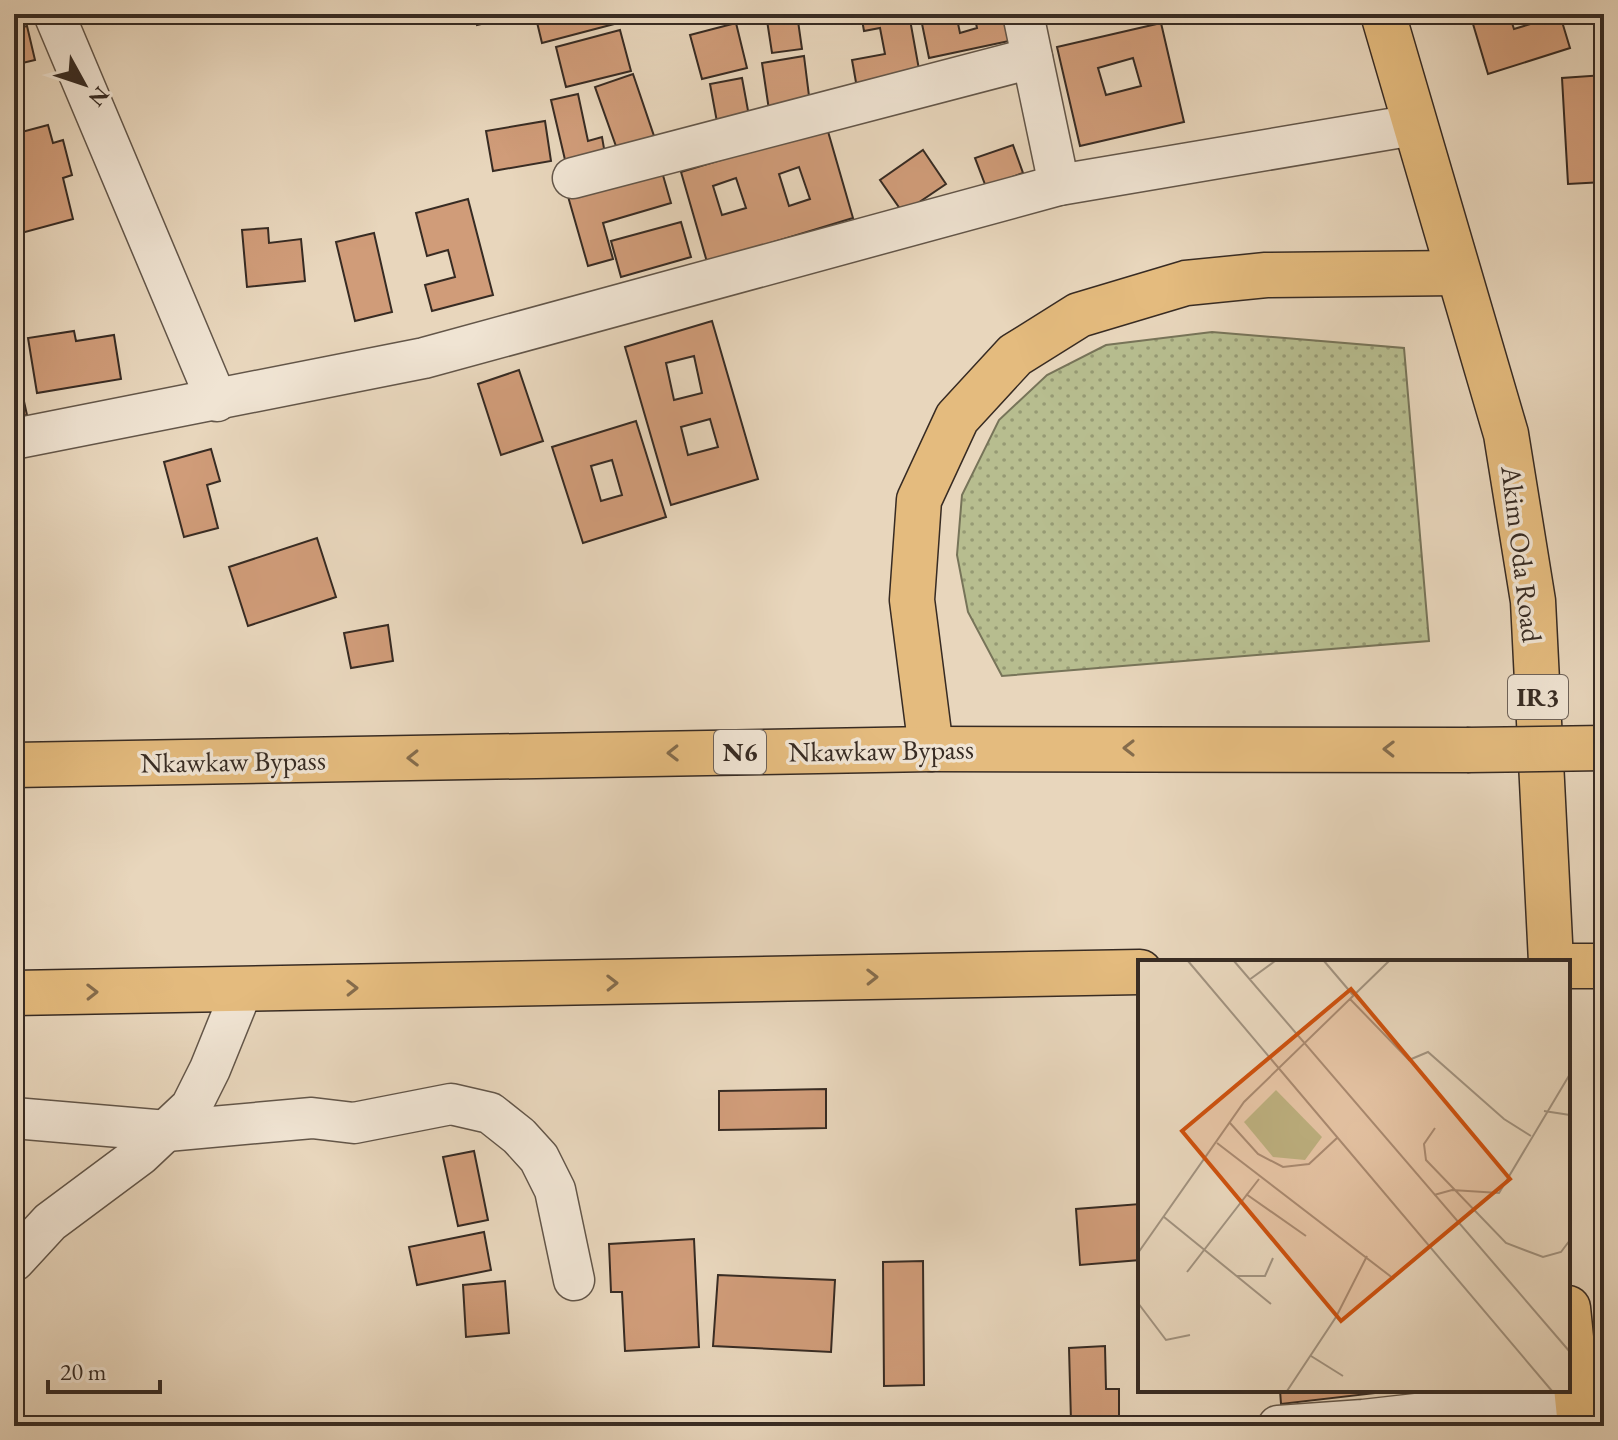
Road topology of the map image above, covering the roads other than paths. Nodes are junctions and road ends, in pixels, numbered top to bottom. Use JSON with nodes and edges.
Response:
{"nodes":[{"id":1,"x":54,"y":14,"type":"edge"},
{"id":2,"x":1023,"y":14,"type":"edge"},
{"id":3,"x":1383,"y":14,"type":"edge"},
{"id":4,"x":1032,"y":58,"type":"junction"},
{"id":5,"x":1414,"y":125,"type":"junction"},
{"id":6,"x":573,"y":178,"type":"dead end"},
{"id":7,"x":1059,"y":185,"type":"junction"},
{"id":8,"x":1458,"y":273,"type":"junction"},
{"id":9,"x":217,"y":401,"type":"junction"},
{"id":10,"x":14,"y":439,"type":"edge"},
{"id":11,"x":1604,"y":748,"type":"edge"},
{"id":12,"x":931,"y":749,"type":"junction"},
{"id":13,"x":14,"y":765,"type":"edge"},
{"id":14,"x":1551,"y":960,"type":"edge"},
{"id":15,"x":1570,"y":966,"type":"edge"},
{"id":16,"x":1604,"y":966,"type":"edge"},
{"id":17,"x":1138,"y":972,"type":"edge"},
{"id":18,"x":242,"y":990,"type":"junction"},
{"id":19,"x":14,"y":993,"type":"edge"},
{"id":20,"x":14,"y":1118,"type":"edge"},
{"id":21,"x":167,"y":1131,"type":"junction"},
{"id":22,"x":14,"y":1261,"type":"edge"},
{"id":23,"x":574,"y":1280,"type":"dead end"},
{"id":24,"x":1570,"y":1327,"type":"edge"},
{"id":25,"x":1579,"y":1411,"type":"edge"},
{"id":26,"x":1278,"y":1426,"type":"edge"}],
"edges":[{"from":1,"to":9,"type":"street"},
{"from":2,"to":4,"type":"street"},
{"from":3,"to":5,"type":"main road","number":"IR3"},
{"from":4,"to":6,"type":"street"},
{"from":4,"to":7,"type":"street"},
{"from":5,"to":7,"type":"street"},
{"from":5,"to":8,"type":"main road","number":"IR3"},
{"from":7,"to":9,"type":"street"},
{"from":8,"to":12,"type":"main road"},
{"from":8,"to":14,"type":"main road","name":"Akim Oda Road","number":"IR3"},
{"from":9,"to":10,"type":"street"},
{"from":11,"to":12,"type":"main road","name":"Nkawkaw Bypass","number":"N6","one_way":true,"bridge":true},
{"from":12,"to":13,"type":"main road","name":"Nkawkaw Bypass","number":"N6","one_way":true},
{"from":15,"to":16,"type":"main road"},
{"from":18,"to":17,"type":"main road","one_way":true},
{"from":19,"to":18,"type":"main road","one_way":true},
{"from":18,"to":21,"type":"street"},
{"from":20,"to":21,"type":"street"},
{"from":21,"to":22,"type":"street"},
{"from":21,"to":23,"type":"street"},
{"from":24,"to":25,"type":"main road"},
{"from":25,"to":26,"type":"street"}]}
